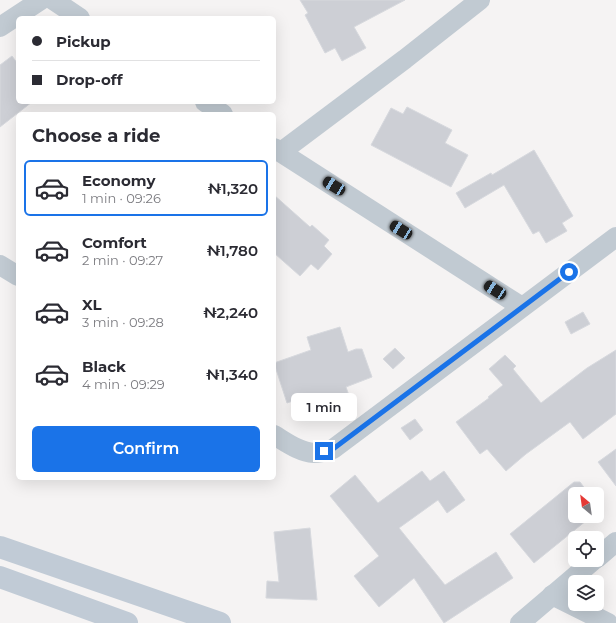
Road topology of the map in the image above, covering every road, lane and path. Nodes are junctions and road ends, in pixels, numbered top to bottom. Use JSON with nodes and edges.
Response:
{"nodes":[{"id":1,"x":42,"y":0,"type":"edge"},
{"id":2,"x":53,"y":0,"type":"edge"},
{"id":3,"x":480,"y":0,"type":"edge"},
{"id":4,"x":17,"y":16,"type":"edge"},
{"id":5,"x":77,"y":16,"type":"edge"},
{"id":6,"x":16,"y":17,"type":"edge"},
{"id":7,"x":0,"y":27,"type":"edge"},
{"id":8,"x":208,"y":104,"type":"edge"},
{"id":9,"x":220,"y":112,"type":"edge"},
{"id":10,"x":277,"y":150,"type":"edge"},
{"id":11,"x":616,"y":237,"type":"edge"},
{"id":12,"x":0,"y":265,"type":"edge"},
{"id":13,"x":16,"y":275,"type":"edge"},
{"id":14,"x":522,"y":307,"type":"junction"},
{"id":15,"x":276,"y":436,"type":"edge"},
{"id":16,"x":616,"y":542,"type":"edge"},
{"id":17,"x":0,"y":547,"type":"edge"},
{"id":18,"x":604,"y":552,"type":"edge"},
{"id":19,"x":586,"y":567,"type":"edge"},
{"id":20,"x":0,"y":578,"type":"edge"},
{"id":21,"x":552,"y":595,"type":"junction"},
{"id":22,"x":127,"y":623,"type":"edge"},
{"id":23,"x":220,"y":623,"type":"edge"},
{"id":24,"x":520,"y":623,"type":"edge"},
{"id":25,"x":608,"y":623,"type":"edge"}],
"edges":[{"from":1,"to":4,"type":"street"},
{"from":2,"to":5,"type":"street"},
{"from":3,"to":10,"type":"street"},
{"from":6,"to":7,"type":"street"},
{"from":8,"to":9,"type":"street"},
{"from":10,"to":14,"type":"street"},
{"from":11,"to":14,"type":"street"},
{"from":12,"to":13,"type":"street"},
{"from":14,"to":15,"type":"street"},
{"from":16,"to":18,"type":"street"},
{"from":17,"to":23,"type":"main road"},
{"from":19,"to":21,"type":"street"},
{"from":20,"to":22,"type":"main road"},
{"from":21,"to":24,"type":"street"},
{"from":21,"to":25,"type":"street"}]}
